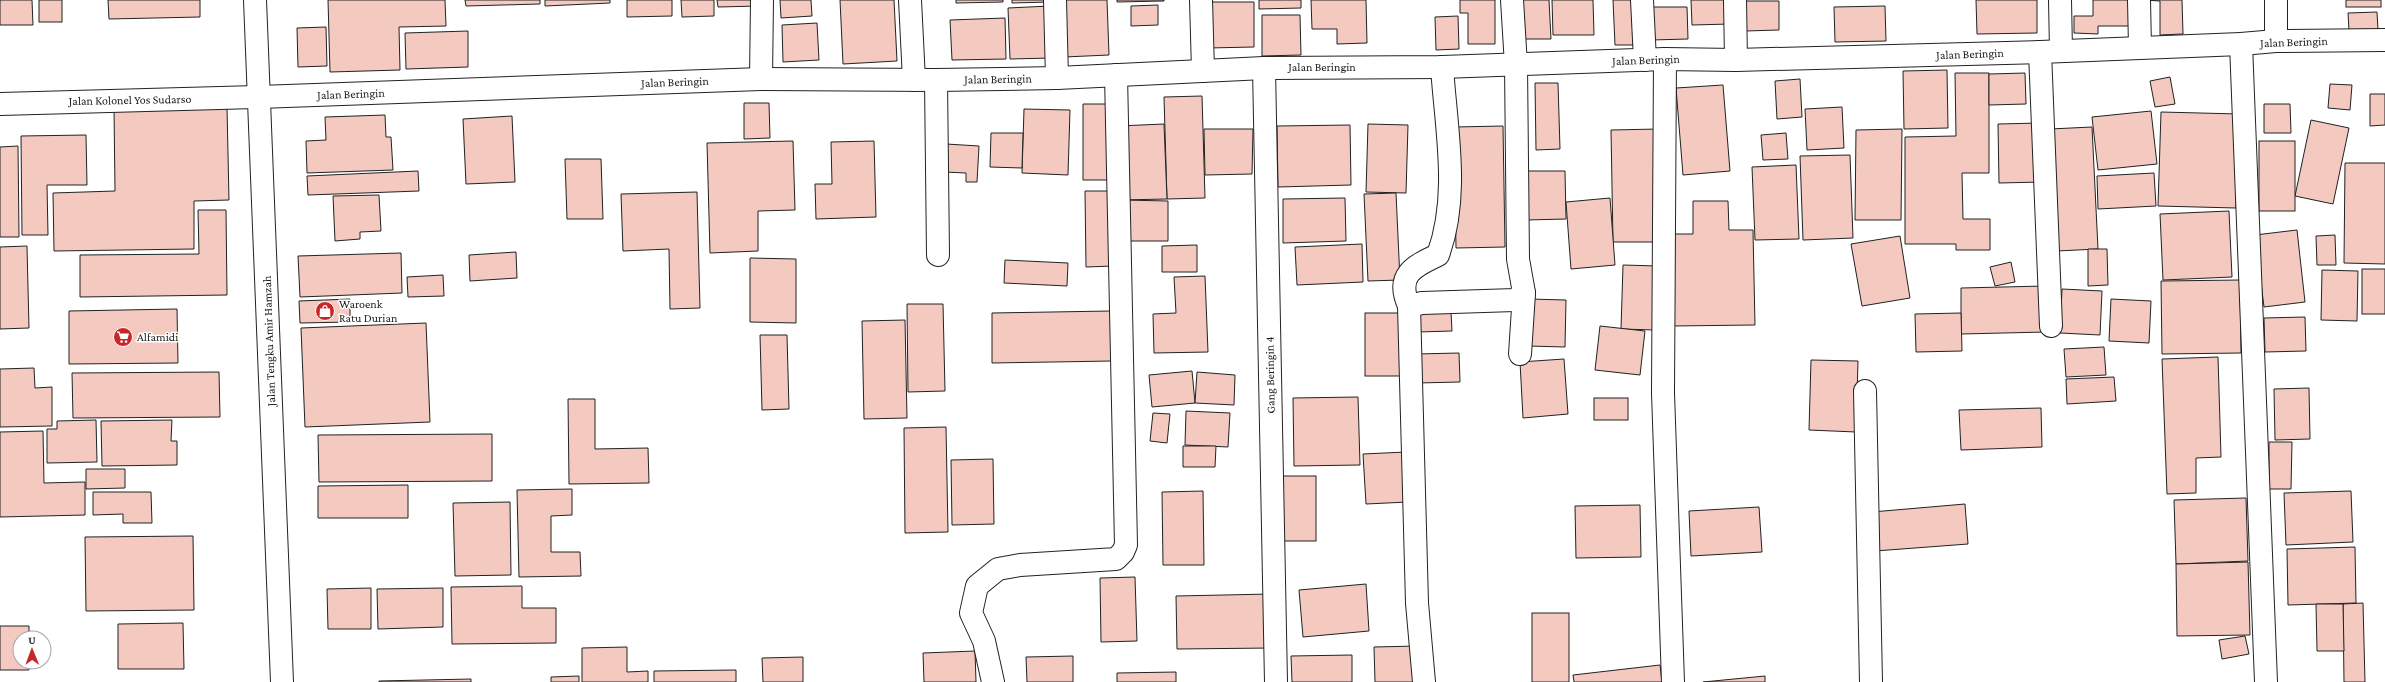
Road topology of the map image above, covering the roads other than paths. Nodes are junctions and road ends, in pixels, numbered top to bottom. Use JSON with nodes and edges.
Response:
{"nodes":[{"id":1,"x":255,"y":0,"type":"edge"},
{"id":2,"x":762,"y":0,"type":"edge"},
{"id":3,"x":910,"y":0,"type":"edge"},
{"id":4,"x":1055,"y":0,"type":"edge"},
{"id":5,"x":1201,"y":0,"type":"edge"},
{"id":6,"x":1512,"y":0,"type":"edge"},
{"id":7,"x":1642,"y":0,"type":"edge"},
{"id":8,"x":1735,"y":0,"type":"edge"},
{"id":9,"x":2060,"y":0,"type":"edge"},
{"id":10,"x":2139,"y":0,"type":"edge"},
{"id":11,"x":2276,"y":0,"type":"edge"},
{"id":12,"x":2385,"y":40,"type":"edge"},
{"id":13,"x":2276,"y":41,"type":"junction"},
{"id":14,"x":2241,"y":44,"type":"junction"},
{"id":15,"x":2140,"y":47,"type":"junction"},
{"id":16,"x":2051,"y":51,"type":"junction"},
{"id":17,"x":1655,"y":59,"type":"junction"},
{"id":18,"x":1736,"y":60,"type":"junction"},
{"id":19,"x":1516,"y":65,"type":"junction"},
{"id":20,"x":1442,"y":66,"type":"junction"},
{"id":21,"x":1264,"y":68,"type":"junction"},
{"id":22,"x":1203,"y":71,"type":"junction"},
{"id":23,"x":1116,"y":76,"type":"junction"},
{"id":24,"x":1057,"y":78,"type":"junction"},
{"id":25,"x":761,"y":79,"type":"junction"},
{"id":26,"x":914,"y":80,"type":"junction"},
{"id":27,"x":936,"y":80,"type":"junction"},
{"id":28,"x":259,"y":97,"type":"junction"},
{"id":29,"x":0,"y":104,"type":"edge"},
{"id":30,"x":938,"y":255,"type":"dead end"},
{"id":31,"x":1524,"y":293,"type":"junction"},
{"id":32,"x":1409,"y":306,"type":"junction"},
{"id":33,"x":2051,"y":326,"type":"dead end"},
{"id":34,"x":1520,"y":354,"type":"dead end"},
{"id":35,"x":1865,"y":391,"type":"dead end"},
{"id":36,"x":282,"y":682,"type":"edge"},
{"id":37,"x":992,"y":682,"type":"edge"},
{"id":38,"x":1276,"y":682,"type":"edge"},
{"id":39,"x":1424,"y":682,"type":"edge"},
{"id":40,"x":1673,"y":682,"type":"edge"},
{"id":41,"x":1871,"y":682,"type":"edge"},
{"id":42,"x":2266,"y":682,"type":"edge"}],
"edges":[{"from":1,"to":28,"type":"main road","name":"Jalan Tengku Amir Hamzah"},
{"from":2,"to":25,"type":"main road"},
{"from":3,"to":26,"type":"main road"},
{"from":4,"to":24,"type":"main road"},
{"from":5,"to":22,"type":"main road"},
{"from":6,"to":19,"type":"main road"},
{"from":7,"to":17,"type":"main road"},
{"from":8,"to":18,"type":"main road"},
{"from":9,"to":16,"type":"main road"},
{"from":10,"to":15,"type":"main road"},
{"from":11,"to":13,"type":"main road"},
{"from":12,"to":13,"type":"main road","name":"Jalan Beringin"},
{"from":13,"to":14,"type":"main road","name":"Jalan Beringin"},
{"from":14,"to":15,"type":"main road","name":"Jalan Beringin"},
{"from":14,"to":42,"type":"main road"},
{"from":15,"to":16,"type":"main road","name":"Jalan Beringin"},
{"from":16,"to":18,"type":"main road","name":"Jalan Beringin"},
{"from":16,"to":33,"type":"main road"},
{"from":17,"to":18,"type":"main road","name":"Jalan Beringin"},
{"from":17,"to":19,"type":"main road","name":"Jalan Beringin"},
{"from":17,"to":40,"type":"main road"},
{"from":19,"to":20,"type":"main road","name":"Jalan Beringin"},
{"from":19,"to":31,"type":"main road"},
{"from":20,"to":21,"type":"main road","name":"Jalan Beringin"},
{"from":20,"to":32,"type":"main road"},
{"from":21,"to":22,"type":"main road","name":"Jalan Beringin"},
{"from":21,"to":38,"type":"main road","name":"Gang Beringin 4"},
{"from":22,"to":23,"type":"main road","name":"Jalan Beringin"},
{"from":23,"to":24,"type":"main road","name":"Jalan Beringin"},
{"from":23,"to":37,"type":"main road"},
{"from":24,"to":27,"type":"main road","name":"Jalan Beringin"},
{"from":25,"to":26,"type":"main road","name":"Jalan Beringin"},
{"from":25,"to":28,"type":"main road","name":"Jalan Beringin"},
{"from":26,"to":27,"type":"main road","name":"Jalan Beringin"},
{"from":27,"to":30,"type":"main road"},
{"from":28,"to":29,"type":"main road","name":"Jalan Kolonel Yos Sudarso"},
{"from":28,"to":36,"type":"main road","name":"Jalan Tengku Amir Hamzah"},
{"from":31,"to":32,"type":"main road"},
{"from":31,"to":34,"type":"main road"},
{"from":32,"to":39,"type":"main road"},
{"from":35,"to":41,"type":"main road"}]}
